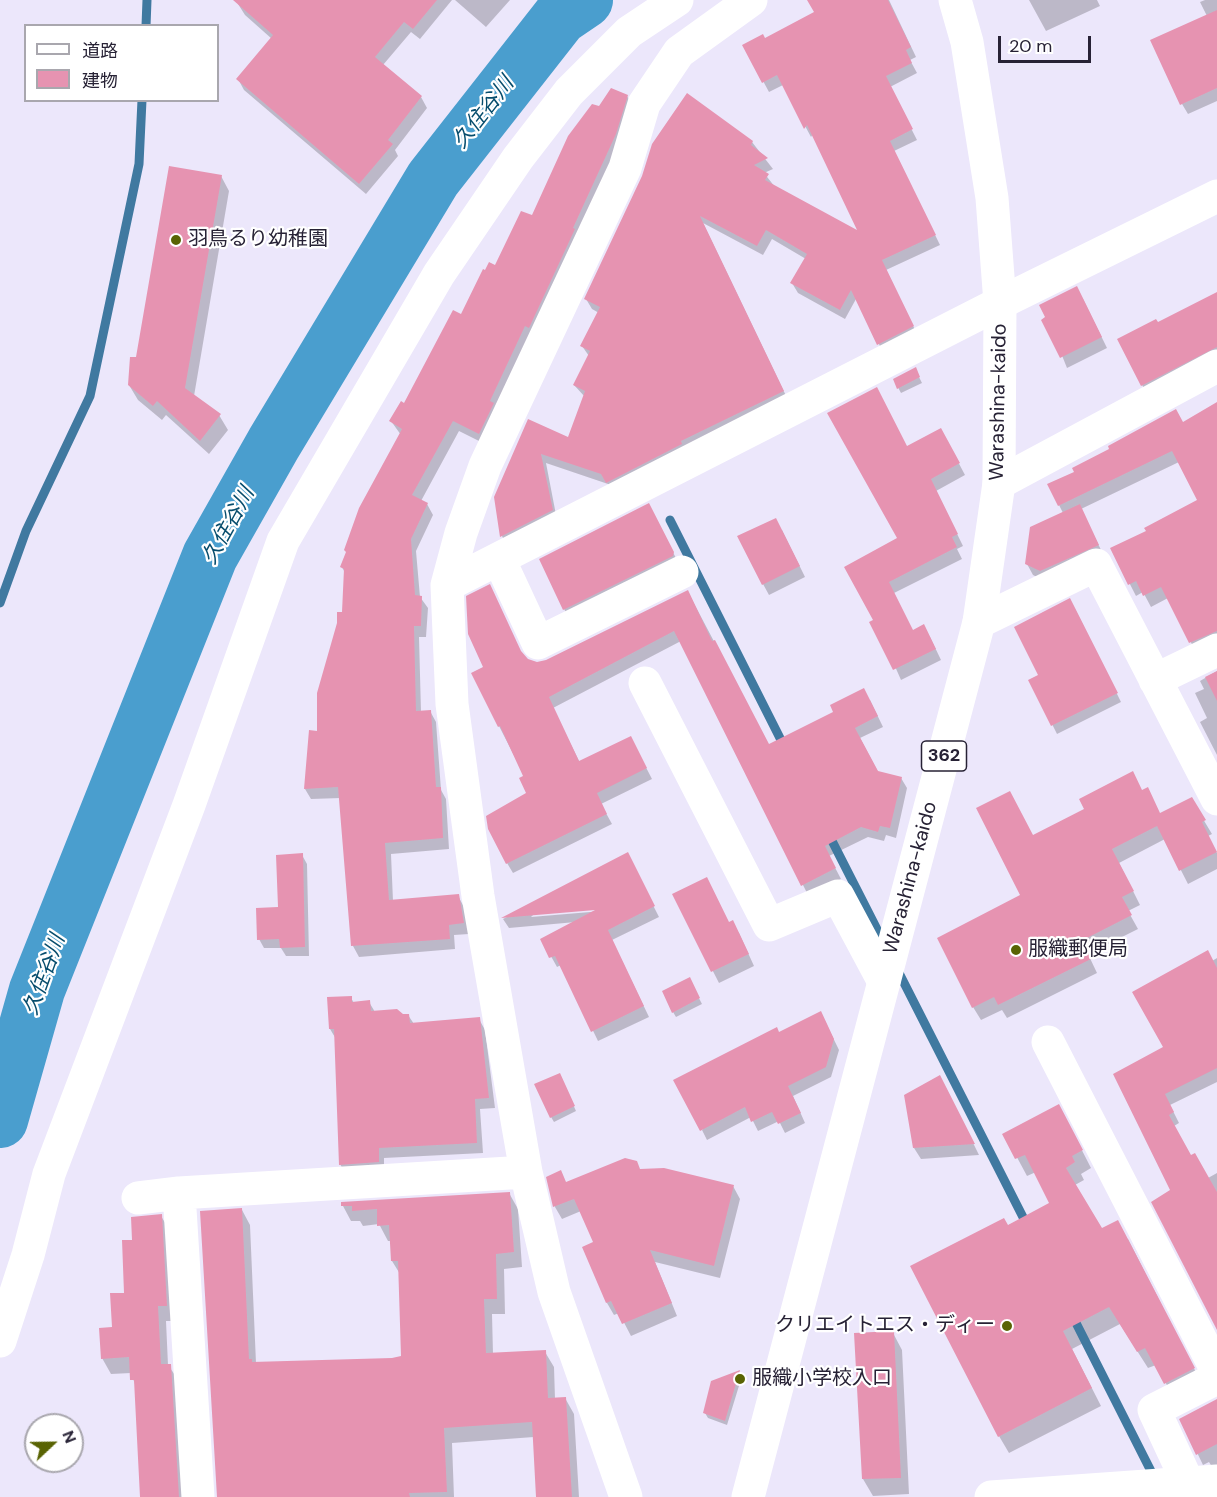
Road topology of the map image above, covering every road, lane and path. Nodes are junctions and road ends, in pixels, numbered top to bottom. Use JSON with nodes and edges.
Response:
{"nodes":[{"id":1,"x":677,"y":0,"type":"edge"},
{"id":2,"x":751,"y":0,"type":"edge"},
{"id":3,"x":955,"y":0,"type":"edge"},
{"id":4,"x":1217,"y":196,"type":"edge"},
{"id":5,"x":1000,"y":303,"type":"junction"},
{"id":6,"x":1217,"y":366,"type":"edge"},
{"id":7,"x":999,"y":483,"type":"junction"},
{"id":8,"x":499,"y":559,"type":"junction"},
{"id":9,"x":682,"y":572,"type":"dead end"},
{"id":10,"x":447,"y":585,"type":"junction"},
{"id":11,"x":979,"y":622,"type":"junction"},
{"id":12,"x":1217,"y":650,"type":"edge"},
{"id":13,"x":1155,"y":680,"type":"junction"},
{"id":14,"x":645,"y":682,"type":"dead end"},
{"id":15,"x":1217,"y":797,"type":"edge"},
{"id":16,"x":884,"y":982,"type":"junction"},
{"id":17,"x":1048,"y":1042,"type":"dead end"},
{"id":18,"x":526,"y":1172,"type":"junction"},
{"id":19,"x":179,"y":1193,"type":"junction"},
{"id":20,"x":138,"y":1198,"type":"dead end"},
{"id":21,"x":0,"y":1341,"type":"edge"},
{"id":22,"x":1217,"y":1371,"type":"edge"},
{"id":23,"x":1217,"y":1378,"type":"edge"},
{"id":24,"x":1203,"y":1482,"type":"edge"},
{"id":25,"x":1065,"y":1495,"type":"edge"},
{"id":26,"x":198,"y":1497,"type":"edge"},
{"id":27,"x":626,"y":1497,"type":"edge"},
{"id":28,"x":748,"y":1497,"type":"edge"},
{"id":29,"x":991,"y":1497,"type":"edge"}],
"edges":[{"from":1,"to":21,"type":"main road"},
{"from":2,"to":10,"type":"main road"},
{"from":3,"to":5,"type":"main road","name":"Warashina-kaido","number":"362"},
{"from":4,"to":5,"type":"main road"},
{"from":5,"to":7,"type":"main road","name":"Warashina-kaido","number":"362"},
{"from":5,"to":8,"type":"main road"},
{"from":6,"to":7,"type":"main road"},
{"from":7,"to":11,"type":"main road","name":"Warashina-kaido","number":"362"},
{"from":8,"to":9,"type":"main road"},
{"from":8,"to":10,"type":"main road"},
{"from":10,"to":18,"type":"main road"},
{"from":11,"to":13,"type":"main road"},
{"from":11,"to":16,"type":"main road","name":"Warashina-kaido","number":"362"},
{"from":12,"to":13,"type":"main road"},
{"from":13,"to":15,"type":"main road"},
{"from":14,"to":16,"type":"main road"},
{"from":16,"to":28,"type":"main road","name":"Warashina-kaido","number":"362"},
{"from":17,"to":22,"type":"main road"},
{"from":18,"to":19,"type":"main road"},
{"from":18,"to":27,"type":"main road"},
{"from":19,"to":20,"type":"main road"},
{"from":19,"to":26,"type":"main road"},
{"from":23,"to":24,"type":"main road"},
{"from":24,"to":25,"type":"main road"},
{"from":25,"to":29,"type":"main road"}]}
